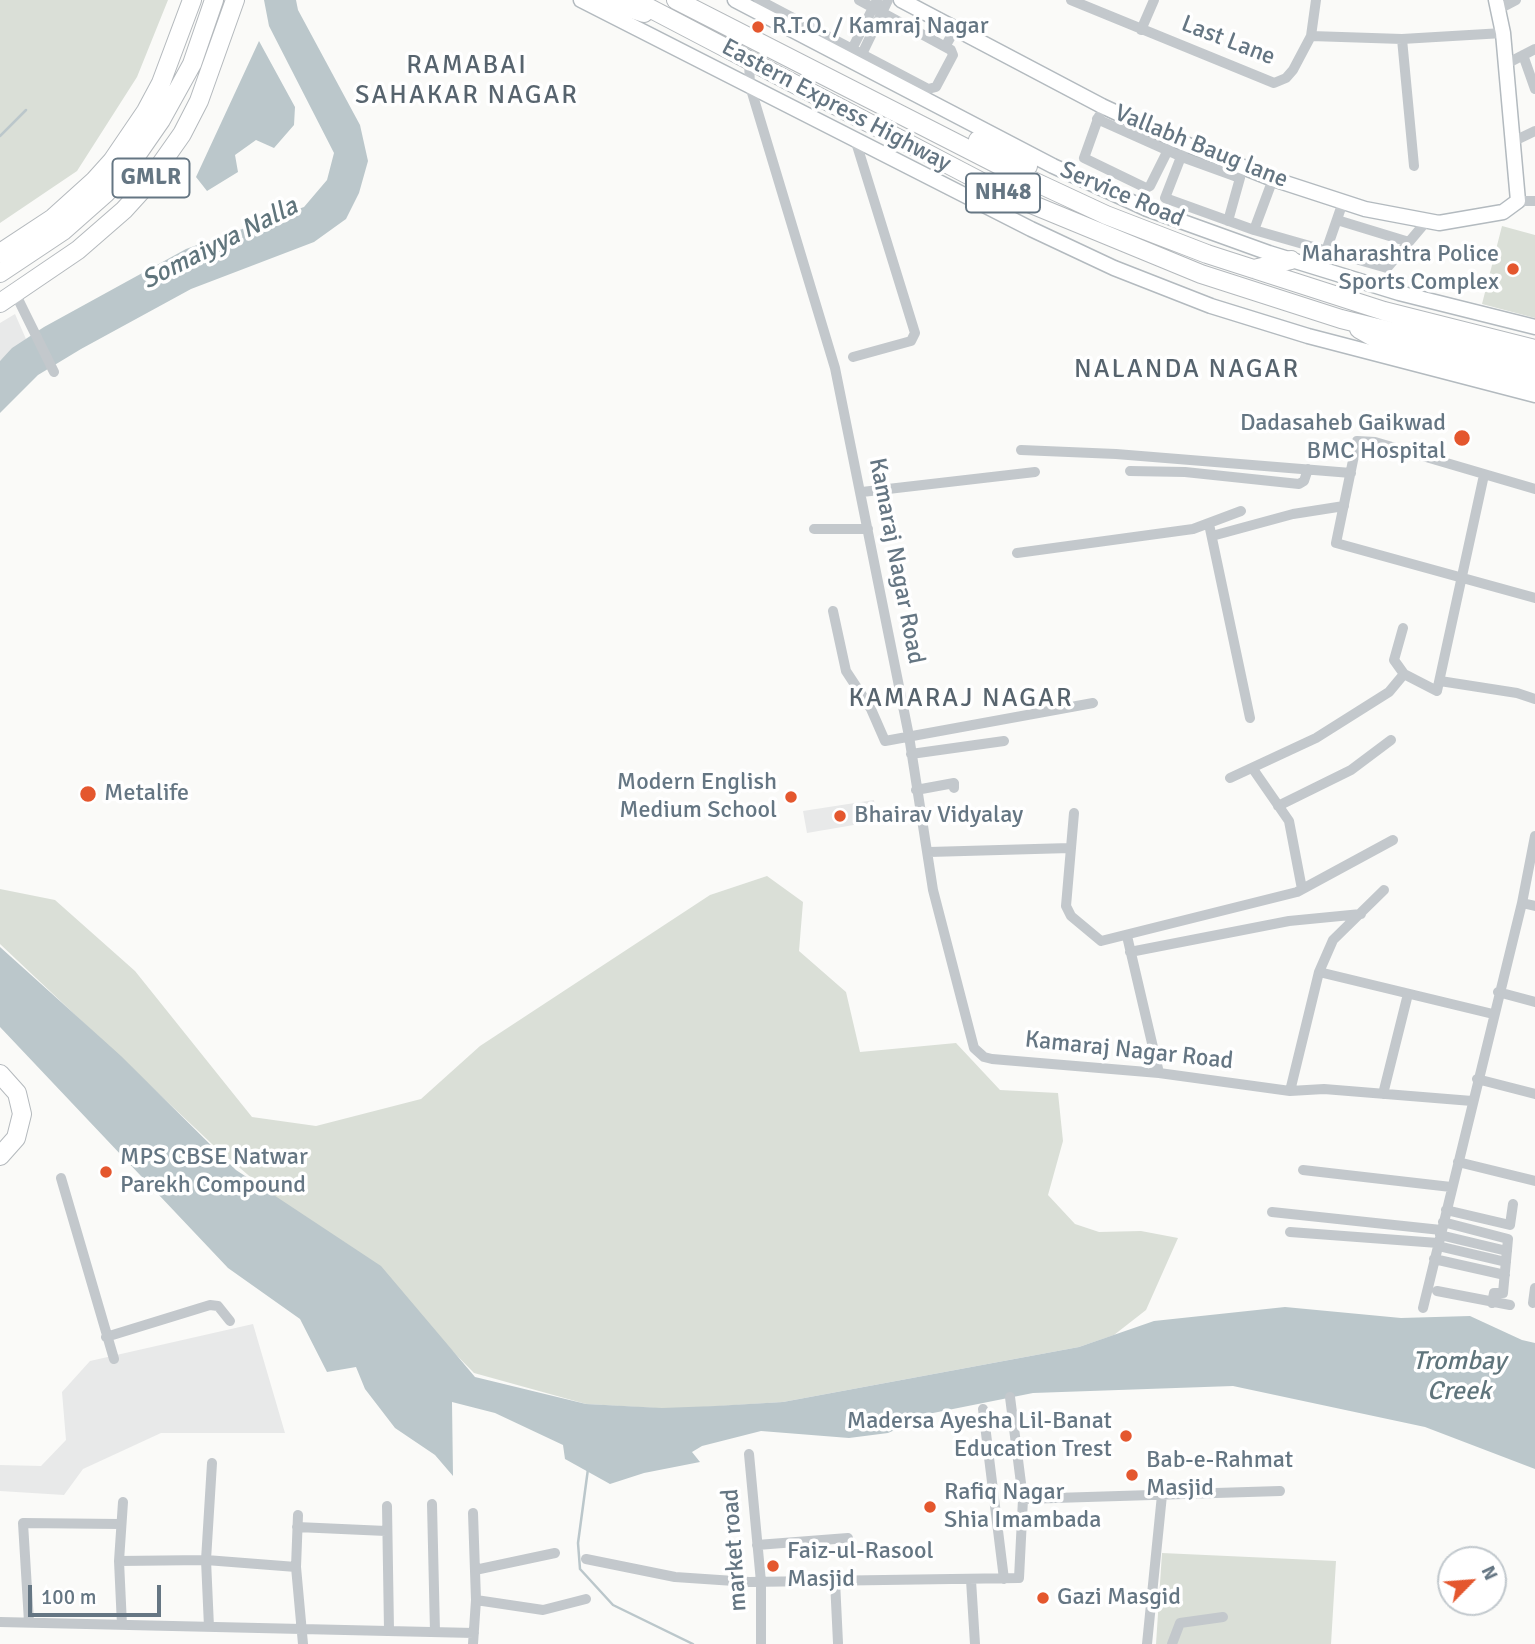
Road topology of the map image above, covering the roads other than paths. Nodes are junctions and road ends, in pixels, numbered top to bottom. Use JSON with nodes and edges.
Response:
{"nodes":[{"id":1,"x":192,"y":0,"type":"edge"},
{"id":2,"x":214,"y":0,"type":"edge"},
{"id":3,"x":235,"y":0,"type":"edge"},
{"id":4,"x":581,"y":0,"type":"edge"},
{"id":5,"x":605,"y":0,"type":"edge"},
{"id":6,"x":634,"y":0,"type":"edge"},
{"id":7,"x":735,"y":0,"type":"edge"},
{"id":8,"x":859,"y":0,"type":"edge"},
{"id":9,"x":888,"y":0,"type":"edge"},
{"id":10,"x":901,"y":0,"type":"edge"},
{"id":11,"x":1071,"y":0,"type":"edge"},
{"id":12,"x":1154,"y":0,"type":"edge"},
{"id":13,"x":1316,"y":0,"type":"edge"},
{"id":14,"x":1516,"y":0,"type":"edge"},
{"id":15,"x":764,"y":1,"type":"edge"},
{"id":16,"x":689,"y":2,"type":"edge"},
{"id":17,"x":778,"y":4,"type":"edge"},
{"id":18,"x":1496,"y":5,"type":"edge"},
{"id":19,"x":878,"y":7,"type":"edge"},
{"id":20,"x":684,"y":27,"type":"junction"},
{"id":21,"x":955,"y":29,"type":"junction"},
{"id":22,"x":1141,"y":30,"type":"junction"},
{"id":23,"x":1503,"y":33,"type":"junction"},
{"id":24,"x":1311,"y":36,"type":"junction"},
{"id":25,"x":1402,"y":38,"type":"junction"},
{"id":26,"x":945,"y":47,"type":"junction"},
{"id":27,"x":1535,"y":49,"type":"edge"},
{"id":28,"x":857,"y":51,"type":"junction"},
{"id":29,"x":1523,"y":55,"type":"junction"},
{"id":30,"x":749,"y":61,"type":"junction"},
{"id":31,"x":1506,"y":64,"type":"junction"},
{"id":32,"x":750,"y":86,"type":"junction"},
{"id":33,"x":1535,"y":89,"type":"edge"},
{"id":34,"x":1100,"y":113,"type":"junction"},
{"id":35,"x":1535,"y":131,"type":"edge"},
{"id":36,"x":855,"y":139,"type":"junction"},
{"id":37,"x":1512,"y":142,"type":"junction"},
{"id":38,"x":1177,"y":147,"type":"junction"},
{"id":39,"x":1414,"y":166,"type":"dead end"},
{"id":40,"x":1273,"y":179,"type":"junction"},
{"id":41,"x":1518,"y":201,"type":"junction"},
{"id":42,"x":1535,"y":201,"type":"edge"},
{"id":43,"x":1343,"y":202,"type":"junction"},
{"id":44,"x":1106,"y":215,"type":"junction"},
{"id":45,"x":1337,"y":220,"type":"junction"},
{"id":46,"x":1228,"y":221,"type":"junction"},
{"id":47,"x":1425,"y":223,"type":"junction"},
{"id":48,"x":1254,"y":230,"type":"junction"},
{"id":49,"x":1409,"y":242,"type":"junction"},
{"id":50,"x":1326,"y":251,"type":"junction"},
{"id":51,"x":0,"y":253,"type":"edge"},
{"id":52,"x":1291,"y":260,"type":"junction"},
{"id":53,"x":1254,"y":269,"type":"junction"},
{"id":54,"x":0,"y":273,"type":"edge"},
{"id":55,"x":1328,"y":293,"type":"junction"},
{"id":56,"x":8,"y":298,"type":"edge"},
{"id":57,"x":1340,"y":319,"type":"junction"},
{"id":58,"x":1382,"y":320,"type":"junction"},
{"id":59,"x":1535,"y":327,"type":"edge"},
{"id":60,"x":1535,"y":339,"type":"edge"},
{"id":61,"x":1535,"y":349,"type":"edge"},
{"id":62,"x":853,"y":357,"type":"dead end"},
{"id":63,"x":1535,"y":367,"type":"edge"},
{"id":64,"x":53,"y":370,"type":"dead end"},
{"id":65,"x":1535,"y":382,"type":"edge"},
{"id":66,"x":1535,"y":395,"type":"edge"},
{"id":67,"x":1021,"y":450,"type":"dead end"},
{"id":68,"x":1308,"y":469,"type":"junction"},
{"id":69,"x":1130,"y":471,"type":"dead end"},
{"id":70,"x":1035,"y":472,"type":"dead end"},
{"id":71,"x":1351,"y":473,"type":"junction"},
{"id":72,"x":1484,"y":475,"type":"junction"},
{"id":73,"x":1535,"y":489,"type":"edge"},
{"id":74,"x":862,"y":492,"type":"junction"},
{"id":75,"x":1344,"y":506,"type":"junction"},
{"id":76,"x":1241,"y":511,"type":"dead end"},
{"id":77,"x":1209,"y":524,"type":"junction"},
{"id":78,"x":814,"y":529,"type":"dead end"},
{"id":79,"x":869,"y":529,"type":"junction"},
{"id":80,"x":1212,"y":536,"type":"junction"},
{"id":81,"x":1017,"y":553,"type":"dead end"},
{"id":82,"x":1461,"y":579,"type":"junction"},
{"id":83,"x":1535,"y":598,"type":"edge"},
{"id":84,"x":833,"y":611,"type":"dead end"},
{"id":85,"x":1403,"y":628,"type":"dead end"},
{"id":86,"x":1404,"y":674,"type":"junction"},
{"id":87,"x":1440,"y":681,"type":"junction"},
{"id":88,"x":1535,"y":699,"type":"edge"},
{"id":89,"x":1093,"y":703,"type":"dead end"},
{"id":90,"x":1250,"y":718,"type":"dead end"},
{"id":91,"x":909,"y":736,"type":"junction"},
{"id":92,"x":1391,"y":740,"type":"dead end"},
{"id":93,"x":1004,"y":741,"type":"dead end"},
{"id":94,"x":911,"y":754,"type":"junction"},
{"id":95,"x":1253,"y":769,"type":"junction"},
{"id":96,"x":1230,"y":779,"type":"dead end"},
{"id":97,"x":954,"y":788,"type":"dead end"},
{"id":98,"x":916,"y":790,"type":"junction"},
{"id":99,"x":1278,"y":806,"type":"junction"},
{"id":100,"x":1074,"y":813,"type":"dead end"},
{"id":101,"x":1535,"y":836,"type":"edge"},
{"id":102,"x":1393,"y":840,"type":"dead end"},
{"id":103,"x":1070,"y":848,"type":"junction"},
{"id":104,"x":929,"y":852,"type":"junction"},
{"id":105,"x":1532,"y":867,"type":"edge"},
{"id":106,"x":1302,"y":889,"type":"junction"},
{"id":107,"x":1384,"y":890,"type":"dead end"},
{"id":108,"x":1522,"y":903,"type":"junction"},
{"id":109,"x":1535,"y":906,"type":"edge"},
{"id":110,"x":1361,"y":914,"type":"junction"},
{"id":111,"x":1127,"y":936,"type":"junction"},
{"id":112,"x":1130,"y":952,"type":"junction"},
{"id":113,"x":1319,"y":972,"type":"junction"},
{"id":114,"x":1498,"y":992,"type":"junction"},
{"id":115,"x":1408,"y":994,"type":"junction"},
{"id":116,"x":1535,"y":1002,"type":"edge"},
{"id":117,"x":1493,"y":1014,"type":"junction"},
{"id":118,"x":1159,"y":1073,"type":"junction"},
{"id":119,"x":0,"y":1074,"type":"edge"},
{"id":120,"x":1477,"y":1079,"type":"junction"},
{"id":121,"x":1290,"y":1091,"type":"junction"},
{"id":122,"x":1383,"y":1094,"type":"junction"},
{"id":123,"x":1535,"y":1094,"type":"edge"},
{"id":124,"x":1472,"y":1101,"type":"junction"},
{"id":125,"x":0,"y":1156,"type":"edge"},
{"id":126,"x":1458,"y":1162,"type":"junction"},
{"id":127,"x":1303,"y":1170,"type":"dead end"},
{"id":128,"x":61,"y":1178,"type":"dead end"},
{"id":129,"x":1535,"y":1182,"type":"edge"},
{"id":130,"x":1451,"y":1187,"type":"junction"},
{"id":131,"x":1513,"y":1205,"type":"dead end"},
{"id":132,"x":1446,"y":1210,"type":"junction"},
{"id":133,"x":1272,"y":1212,"type":"dead end"},
{"id":134,"x":1290,"y":1232,"type":"dead end"},
{"id":135,"x":1440,"y":1235,"type":"junction"},
{"id":136,"x":1507,"y":1257,"type":"junction"},
{"id":137,"x":1434,"y":1259,"type":"junction"},
{"id":138,"x":1505,"y":1275,"type":"junction"},
{"id":139,"x":1535,"y":1289,"type":"edge"},
{"id":140,"x":1437,"y":1291,"type":"dead end"},
{"id":141,"x":1492,"y":1303,"type":"junction"},
{"id":142,"x":1533,"y":1303,"type":"dead end"},
{"id":143,"x":1510,"y":1305,"type":"dead end"},
{"id":144,"x":1423,"y":1308,"type":"dead end"},
{"id":145,"x":230,"y":1321,"type":"dead end"},
{"id":146,"x":106,"y":1336,"type":"junction"},
{"id":147,"x":114,"y":1359,"type":"dead end"},
{"id":148,"x":1010,"y":1397,"type":"dead end"},
{"id":149,"x":983,"y":1409,"type":"dead end"},
{"id":150,"x":748,"y":1454,"type":"dead end"},
{"id":151,"x":212,"y":1463,"type":"dead end"},
{"id":152,"x":1280,"y":1491,"type":"dead end"},
{"id":153,"x":1162,"y":1495,"type":"junction"},
{"id":154,"x":1023,"y":1499,"type":"junction"},
{"id":155,"x":123,"y":1502,"type":"dead end"},
{"id":156,"x":432,"y":1504,"type":"dead end"},
{"id":157,"x":387,"y":1506,"type":"dead end"},
{"id":158,"x":473,"y":1513,"type":"dead end"},
{"id":159,"x":298,"y":1515,"type":"dead end"},
{"id":160,"x":120,"y":1524,"type":"junction"},
{"id":161,"x":298,"y":1527,"type":"junction"},
{"id":162,"x":386,"y":1531,"type":"junction"},
{"id":163,"x":848,"y":1538,"type":"dead end"},
{"id":164,"x":758,"y":1545,"type":"junction"},
{"id":165,"x":555,"y":1553,"type":"dead end"},
{"id":166,"x":586,"y":1559,"type":"dead end"},
{"id":167,"x":206,"y":1560,"type":"junction"},
{"id":168,"x":119,"y":1561,"type":"junction"},
{"id":169,"x":296,"y":1567,"type":"junction"},
{"id":170,"x":475,"y":1570,"type":"junction"},
{"id":171,"x":1004,"y":1579,"type":"junction"},
{"id":172,"x":971,"y":1580,"type":"junction"},
{"id":173,"x":835,"y":1581,"type":"junction"},
{"id":174,"x":761,"y":1583,"type":"junction"},
{"id":175,"x":586,"y":1599,"type":"dead end"},
{"id":176,"x":476,"y":1600,"type":"junction"},
{"id":177,"x":1223,"y":1617,"type":"dead end"},
{"id":178,"x":0,"y":1622,"type":"edge"},
{"id":179,"x":29,"y":1622,"type":"junction"},
{"id":180,"x":122,"y":1625,"type":"junction"},
{"id":181,"x":209,"y":1627,"type":"junction"},
{"id":182,"x":303,"y":1629,"type":"junction"},
{"id":183,"x":389,"y":1630,"type":"junction"},
{"id":184,"x":435,"y":1632,"type":"junction"},
{"id":185,"x":474,"y":1639,"type":"edge"},
{"id":186,"x":838,"y":1643,"type":"edge"},
{"id":187,"x":303,"y":1644,"type":"edge"},
{"id":188,"x":761,"y":1644,"type":"edge"},
{"id":189,"x":975,"y":1644,"type":"edge"},
{"id":190,"x":1147,"y":1644,"type":"edge"},
{"id":191,"x":1172,"y":1644,"type":"edge"}],
"edges":[{"from":1,"to":51,"type":"highway","number":"GMLR"},
{"from":2,"to":54,"type":"highway"},
{"from":3,"to":56,"type":"highway","number":"GMLR"},
{"from":4,"to":32,"type":"street"},
{"from":5,"to":20,"type":"highway"},
{"from":6,"to":20,"type":"highway","number":"NH48"},
{"from":7,"to":52,"type":"street","name":"Service Road"},
{"from":8,"to":19,"type":"street"},
{"from":9,"to":19,"type":"street"},
{"from":10,"to":21,"type":"street","name":"Vallabh Baug lane"},
{"from":11,"to":22,"type":"street","name":"Last Lane"},
{"from":12,"to":22,"type":"street"},
{"from":13,"to":24,"type":"street"},
{"from":14,"to":18,"type":"street"},
{"from":15,"to":17,"type":"street"},
{"from":16,"to":44,"type":"highway","name":"Eastern Express Highway","number":"NH48"},
{"from":16,"to":44,"type":"highway"},
{"from":17,"to":28,"type":"street"},
{"from":18,"to":23,"type":"street"},
{"from":19,"to":26,"type":"street"},
{"from":19,"to":28,"type":"street"},
{"from":20,"to":30,"type":"highway","name":"Eastern Express Highway","number":"NH48"},
{"from":21,"to":26,"type":"street"},
{"from":21,"to":34,"type":"street","name":"Vallabh Baug lane"},
{"from":22,"to":24,"type":"street","name":"Last Lane"},
{"from":23,"to":25,"type":"street"},
{"from":23,"to":31,"type":"street"},
{"from":24,"to":25,"type":"street"},
{"from":25,"to":39,"type":"street"},
{"from":26,"to":28,"type":"street"},
{"from":27,"to":29,"type":"street"},
{"from":29,"to":31,"type":"street"},
{"from":29,"to":33,"type":"street"},
{"from":30,"to":32,"type":"street","name":"Kamaraj Nagar Road"},
{"from":30,"to":57,"type":"highway","name":"Eastern Express Highway","number":"NH48"},
{"from":31,"to":37,"type":"street"},
{"from":32,"to":36,"type":"street"},
{"from":32,"to":74,"type":"street","name":"Kamaraj Nagar Road"},
{"from":34,"to":38,"type":"street","name":"Vallabh Baug lane"},
{"from":34,"to":38,"type":"street"},
{"from":35,"to":37,"type":"street"},
{"from":36,"to":62,"type":"street"},
{"from":36,"to":66,"type":"street"},
{"from":37,"to":41,"type":"street"},
{"from":38,"to":40,"type":"street","name":"Vallabh Baug lane"},
{"from":38,"to":46,"type":"street"},
{"from":38,"to":46,"type":"street"},
{"from":40,"to":43,"type":"street","name":"Vallabh Baug lane"},
{"from":40,"to":48,"type":"street"},
{"from":41,"to":42,"type":"street"},
{"from":41,"to":47,"type":"street","name":"Vallabh Baug lane"},
{"from":43,"to":45,"type":"street"},
{"from":43,"to":47,"type":"street","name":"Vallabh Baug lane"},
{"from":44,"to":53,"type":"highway","name":"Eastern Express Highway","number":"NH48"},
{"from":45,"to":49,"type":"street"},
{"from":45,"to":50,"type":"street"},
{"from":46,"to":48,"type":"street"},
{"from":47,"to":49,"type":"street"},
{"from":48,"to":50,"type":"street"},
{"from":49,"to":50,"type":"street"},
{"from":52,"to":53,"type":"highway"},
{"from":52,"to":59,"type":"street","name":"Service Road"},
{"from":53,"to":55,"type":"highway","name":"Eastern Express Highway","number":"NH48"},
{"from":55,"to":58,"type":"highway","number":"NH48"},
{"from":55,"to":60,"type":"highway"},
{"from":56,"to":64,"type":"street"},
{"from":57,"to":58,"type":"highway","number":"NH48"},
{"from":57,"to":65,"type":"highway"},
{"from":58,"to":61,"type":"highway","number":"NH48"},
{"from":58,"to":63,"type":"highway","number":"NH48"},
{"from":67,"to":68,"type":"street"},
{"from":68,"to":69,"type":"street"},
{"from":68,"to":71,"type":"street"},
{"from":70,"to":74,"type":"street"},
{"from":71,"to":72,"type":"street"},
{"from":71,"to":75,"type":"street"},
{"from":72,"to":73,"type":"street"},
{"from":72,"to":82,"type":"street"},
{"from":74,"to":79,"type":"street","name":"Kamaraj Nagar Road"},
{"from":75,"to":80,"type":"street"},
{"from":75,"to":82,"type":"street"},
{"from":76,"to":77,"type":"street"},
{"from":77,"to":80,"type":"street"},
{"from":77,"to":81,"type":"street"},
{"from":78,"to":79,"type":"street"},
{"from":79,"to":91,"type":"street","name":"Kamaraj Nagar Road"},
{"from":80,"to":90,"type":"street"},
{"from":82,"to":83,"type":"street"},
{"from":82,"to":87,"type":"street"},
{"from":84,"to":91,"type":"street"},
{"from":85,"to":86,"type":"street"},
{"from":86,"to":87,"type":"street"},
{"from":86,"to":95,"type":"street"},
{"from":87,"to":88,"type":"street"},
{"from":89,"to":91,"type":"street"},
{"from":91,"to":94,"type":"street","name":"Kamaraj Nagar Road"},
{"from":92,"to":99,"type":"street"},
{"from":93,"to":94,"type":"street"},
{"from":94,"to":98,"type":"street","name":"Kamaraj Nagar Road"},
{"from":95,"to":96,"type":"street"},
{"from":95,"to":99,"type":"street"},
{"from":97,"to":98,"type":"street"},
{"from":98,"to":104,"type":"street","name":"Kamaraj Nagar Road"},
{"from":99,"to":106,"type":"street"},
{"from":100,"to":103,"type":"street"},
{"from":101,"to":105,"type":"street"},
{"from":102,"to":106,"type":"street"},
{"from":103,"to":104,"type":"street"},
{"from":103,"to":111,"type":"street"},
{"from":104,"to":118,"type":"street","name":"Kamaraj Nagar Road"},
{"from":105,"to":108,"type":"street"},
{"from":106,"to":111,"type":"street"},
{"from":107,"to":110,"type":"street"},
{"from":108,"to":109,"type":"street"},
{"from":108,"to":114,"type":"street"},
{"from":110,"to":112,"type":"street"},
{"from":110,"to":113,"type":"street"},
{"from":111,"to":112,"type":"street"},
{"from":112,"to":118,"type":"street"},
{"from":113,"to":115,"type":"street"},
{"from":113,"to":121,"type":"street"},
{"from":114,"to":116,"type":"street"},
{"from":114,"to":117,"type":"street"},
{"from":115,"to":117,"type":"street"},
{"from":115,"to":122,"type":"street"},
{"from":117,"to":120,"type":"street"},
{"from":118,"to":121,"type":"street","name":"Kamaraj Nagar Road"},
{"from":119,"to":125,"type":"highway"},
{"from":120,"to":123,"type":"street"},
{"from":120,"to":124,"type":"street"},
{"from":121,"to":122,"type":"street","name":"Kamaraj Nagar Road"},
{"from":122,"to":124,"type":"street","name":"Kamaraj Nagar Road"},
{"from":124,"to":126,"type":"street"},
{"from":126,"to":129,"type":"street"},
{"from":126,"to":130,"type":"street"},
{"from":127,"to":130,"type":"street"},
{"from":128,"to":146,"type":"street"},
{"from":130,"to":132,"type":"street"},
{"from":131,"to":132,"type":"street"},
{"from":132,"to":135,"type":"street"},
{"from":133,"to":135,"type":"street"},
{"from":134,"to":135,"type":"street"},
{"from":135,"to":136,"type":"street"},
{"from":135,"to":136,"type":"street"},
{"from":135,"to":137,"type":"street"},
{"from":136,"to":138,"type":"street"},
{"from":137,"to":138,"type":"street"},
{"from":137,"to":144,"type":"street"},
{"from":138,"to":141,"type":"street"},
{"from":139,"to":142,"type":"street"},
{"from":140,"to":141,"type":"street"},
{"from":141,"to":143,"type":"street"},
{"from":145,"to":146,"type":"street"},
{"from":146,"to":147,"type":"street"},
{"from":148,"to":154,"type":"street"},
{"from":149,"to":171,"type":"street"},
{"from":150,"to":164,"type":"street","name":"market road"},
{"from":151,"to":167,"type":"street"},
{"from":152,"to":153,"type":"street"},
{"from":153,"to":154,"type":"street"},
{"from":153,"to":190,"type":"street"},
{"from":154,"to":171,"type":"street"},
{"from":155,"to":160,"type":"street"},
{"from":156,"to":184,"type":"street"},
{"from":157,"to":162,"type":"street"},
{"from":158,"to":170,"type":"street"},
{"from":159,"to":161,"type":"street"},
{"from":160,"to":168,"type":"street"},
{"from":160,"to":179,"type":"street"},
{"from":161,"to":162,"type":"street"},
{"from":161,"to":169,"type":"street"},
{"from":162,"to":183,"type":"street"},
{"from":163,"to":164,"type":"street"},
{"from":164,"to":174,"type":"street","name":"market road"},
{"from":165,"to":170,"type":"street"},
{"from":166,"to":174,"type":"street"},
{"from":167,"to":168,"type":"street"},
{"from":167,"to":169,"type":"street"},
{"from":167,"to":181,"type":"street"},
{"from":168,"to":180,"type":"street"},
{"from":169,"to":182,"type":"street"},
{"from":170,"to":176,"type":"street"},
{"from":171,"to":172,"type":"street"},
{"from":172,"to":173,"type":"street"},
{"from":172,"to":189,"type":"street"},
{"from":173,"to":174,"type":"street"},
{"from":173,"to":186,"type":"street"},
{"from":174,"to":188,"type":"street","name":"market road"},
{"from":175,"to":176,"type":"street"},
{"from":176,"to":185,"type":"street"},
{"from":177,"to":191,"type":"street"},
{"from":178,"to":179,"type":"street"},
{"from":179,"to":180,"type":"street"},
{"from":180,"to":181,"type":"street"},
{"from":181,"to":182,"type":"street"},
{"from":182,"to":183,"type":"street"},
{"from":182,"to":187,"type":"street"},
{"from":183,"to":184,"type":"street"},
{"from":184,"to":185,"type":"street"}]}
